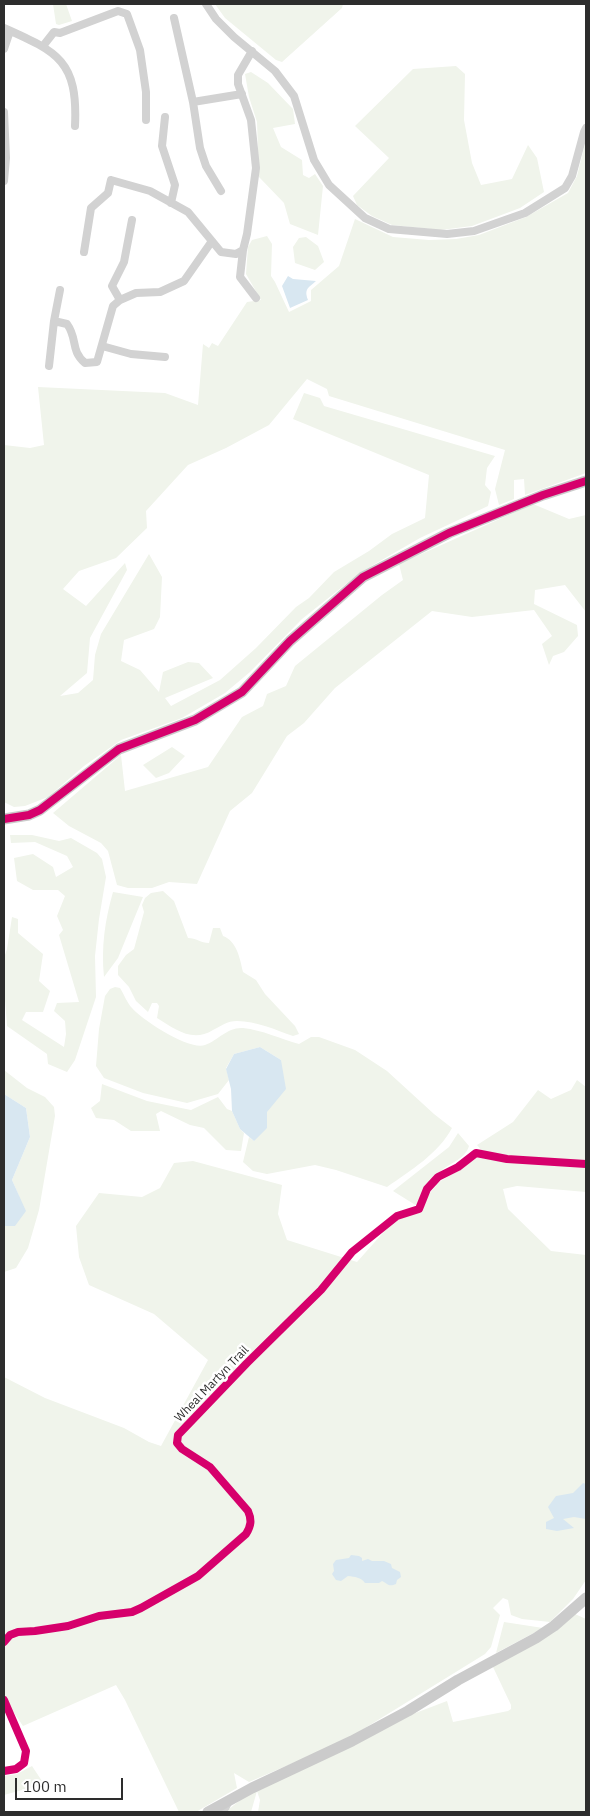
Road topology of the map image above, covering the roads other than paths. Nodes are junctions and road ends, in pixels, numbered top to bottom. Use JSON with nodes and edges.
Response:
{"nodes":[{"id":1,"x":206,"y":4,"type":"edge"},
{"id":2,"x":174,"y":18,"type":"dead end"},
{"id":3,"x":7,"y":30,"type":"edge"},
{"id":4,"x":43,"y":46,"type":"junction"},
{"id":5,"x":4,"y":49,"type":"edge"},
{"id":6,"x":252,"y":51,"type":"junction"},
{"id":7,"x":242,"y":94,"type":"junction"},
{"id":8,"x":193,"y":102,"type":"junction"},
{"id":9,"x":4,"y":112,"type":"edge"},
{"id":10,"x":165,"y":117,"type":"dead end"},
{"id":11,"x":146,"y":120,"type":"dead end"},
{"id":12,"x":76,"y":126,"type":"dead end"},
{"id":13,"x":586,"y":128,"type":"edge"},
{"id":14,"x":4,"y":181,"type":"edge"},
{"id":15,"x":222,"y":191,"type":"dead end"},
{"id":16,"x":171,"y":203,"type":"junction"},
{"id":17,"x":132,"y":220,"type":"dead end"},
{"id":18,"x":212,"y":241,"type":"junction"},
{"id":19,"x":243,"y":250,"type":"junction"},
{"id":20,"x":84,"y":252,"type":"dead end"},
{"id":21,"x":60,"y":290,"type":"dead end"},
{"id":22,"x":256,"y":298,"type":"dead end"},
{"id":23,"x":120,"y":300,"type":"junction"},
{"id":24,"x":54,"y":321,"type":"junction"},
{"id":25,"x":102,"y":346,"type":"junction"},
{"id":26,"x":165,"y":357,"type":"dead end"},
{"id":27,"x":49,"y":366,"type":"dead end"},
{"id":28,"x":586,"y":481,"type":"edge"},
{"id":29,"x":4,"y":819,"type":"edge"},
{"id":30,"x":586,"y":1598,"type":"edge"},
{"id":31,"x":229,"y":1801,"type":"junction"},
{"id":32,"x":208,"y":1812,"type":"edge"},
{"id":33,"x":223,"y":1812,"type":"edge"}],
"edges":[{"from":1,"to":6,"type":"street"},
{"from":2,"to":8,"type":"street"},
{"from":3,"to":4,"type":"street"},
{"from":3,"to":5,"type":"street"},
{"from":4,"to":11,"type":"street"},
{"from":4,"to":12,"type":"street"},
{"from":6,"to":7,"type":"street"},
{"from":6,"to":13,"type":"street"},
{"from":7,"to":8,"type":"street"},
{"from":7,"to":19,"type":"street"},
{"from":8,"to":15,"type":"street"},
{"from":9,"to":14,"type":"street"},
{"from":10,"to":16,"type":"street"},
{"from":16,"to":18,"type":"street"},
{"from":16,"to":20,"type":"street"},
{"from":17,"to":23,"type":"street"},
{"from":18,"to":19,"type":"street"},
{"from":18,"to":23,"type":"street"},
{"from":19,"to":22,"type":"street"},
{"from":21,"to":24,"type":"street"},
{"from":23,"to":25,"type":"street"},
{"from":24,"to":25,"type":"street"},
{"from":24,"to":27,"type":"street"},
{"from":25,"to":26,"type":"street"},
{"from":28,"to":29,"type":"street"},
{"from":30,"to":31,"type":"street"},
{"from":31,"to":32,"type":"street"},
{"from":31,"to":33,"type":"street"}]}
